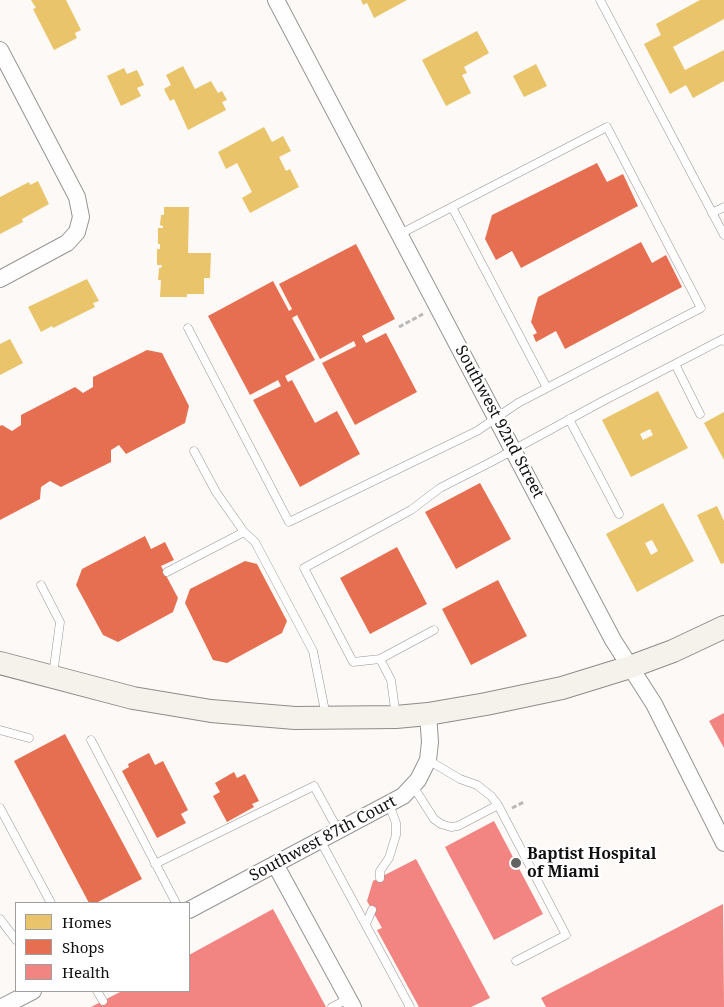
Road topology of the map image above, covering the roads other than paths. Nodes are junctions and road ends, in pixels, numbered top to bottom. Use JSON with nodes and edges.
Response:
{"nodes":[{"id":1,"x":276,"y":0,"type":"edge"},
{"id":2,"x":600,"y":0,"type":"edge"},
{"id":3,"x":0,"y":50,"type":"edge"},
{"id":4,"x":452,"y":207,"type":"junction"},
{"id":5,"x":724,"y":207,"type":"edge"},
{"id":6,"x":712,"y":212,"type":"junction"},
{"id":7,"x":400,"y":234,"type":"junction"},
{"id":8,"x":724,"y":235,"type":"edge"},
{"id":9,"x":0,"y":279,"type":"edge"},
{"id":10,"x":188,"y":328,"type":"dead end"},
{"id":11,"x":724,"y":341,"type":"edge"},
{"id":12,"x":675,"y":364,"type":"junction"},
{"id":13,"x":546,"y":388,"type":"junction"},
{"id":14,"x":700,"y":414,"type":"dead end"},
{"id":15,"x":496,"y":417,"type":"junction"},
{"id":16,"x":569,"y":420,"type":"junction"},
{"id":17,"x":513,"y":450,"type":"junction"},
{"id":18,"x":194,"y":451,"type":"dead end"},
{"id":19,"x":619,"y":514,"type":"dead end"},
{"id":20,"x":244,"y":532,"type":"junction"},
{"id":21,"x":167,"y":572,"type":"dead end"},
{"id":22,"x":41,"y":585,"type":"dead end"},
{"id":23,"x":724,"y":627,"type":"edge"},
{"id":24,"x":434,"y":630,"type":"dead end"},
{"id":25,"x":380,"y":658,"type":"junction"},
{"id":26,"x":0,"y":663,"type":"edge"},
{"id":27,"x":630,"y":667,"type":"junction"},
{"id":28,"x":53,"y":677,"type":"junction"},
{"id":29,"x":428,"y":714,"type":"junction"},
{"id":30,"x":396,"y":717,"type":"junction"},
{"id":31,"x":326,"y":718,"type":"junction"},
{"id":32,"x":0,"y":730,"type":"edge"},
{"id":33,"x":29,"y":738,"type":"dead end"},
{"id":34,"x":91,"y":740,"type":"dead end"},
{"id":35,"x":428,"y":760,"type":"junction"},
{"id":36,"x":413,"y":786,"type":"junction"},
{"id":37,"x":389,"y":804,"type":"junction"},
{"id":38,"x":498,"y":805,"type":"junction"},
{"id":39,"x":0,"y":808,"type":"edge"},
{"id":40,"x":338,"y":830,"type":"junction"},
{"id":41,"x":320,"y":840,"type":"junction"},
{"id":42,"x":724,"y":842,"type":"edge"},
{"id":43,"x":155,"y":864,"type":"junction"},
{"id":44,"x":275,"y":864,"type":"junction"},
{"id":45,"x":380,"y":878,"type":"dead end"},
{"id":46,"x":49,"y":902,"type":"edge"},
{"id":47,"x":175,"y":902,"type":"edge"},
{"id":48,"x":190,"y":909,"type":"edge"},
{"id":49,"x":372,"y":910,"type":"dead end"},
{"id":50,"x":2,"y":924,"type":"edge"},
{"id":51,"x":366,"y":924,"type":"junction"},
{"id":52,"x":15,"y":939,"type":"edge"},
{"id":53,"x":516,"y":961,"type":"dead end"},
{"id":54,"x":31,"y":992,"type":"edge"},
{"id":55,"x":98,"y":992,"type":"edge"},
{"id":56,"x":103,"y":1001,"type":"dead end"},
{"id":57,"x":351,"y":1003,"type":"edge"},
{"id":58,"x":2,"y":1007,"type":"edge"},
{"id":59,"x":332,"y":1007,"type":"edge"},
{"id":60,"x":410,"y":1007,"type":"edge"}],
"edges":[{"from":1,"to":7,"type":"street","name":"Southwest 92nd Street"},
{"from":2,"to":6,"type":"lane"},
{"from":3,"to":9,"type":"street"},
{"from":4,"to":7,"type":"lane"},
{"from":4,"to":13,"type":"lane"},
{"from":4,"to":13,"type":"lane"},
{"from":5,"to":6,"type":"lane"},
{"from":6,"to":8,"type":"lane"},
{"from":7,"to":15,"type":"street","name":"Southwest 92nd Street"},
{"from":10,"to":15,"type":"lane"},
{"from":11,"to":12,"type":"lane"},
{"from":12,"to":14,"type":"lane"},
{"from":12,"to":16,"type":"lane"},
{"from":13,"to":15,"type":"lane"},
{"from":15,"to":17,"type":"street","name":"Southwest 92nd Street"},
{"from":16,"to":17,"type":"lane"},
{"from":16,"to":19,"type":"lane"},
{"from":17,"to":25,"type":"lane"},
{"from":17,"to":27,"type":"street","name":"Southwest 92nd Street"},
{"from":18,"to":20,"type":"lane"},
{"from":20,"to":21,"type":"lane"},
{"from":20,"to":31,"type":"lane"},
{"from":22,"to":28,"type":"lane"},
{"from":23,"to":27,"type":"main road"},
{"from":24,"to":25,"type":"lane"},
{"from":25,"to":30,"type":"lane"},
{"from":26,"to":28,"type":"main road"},
{"from":27,"to":29,"type":"main road"},
{"from":27,"to":42,"type":"street","name":"Southwest 92nd Street"},
{"from":28,"to":31,"type":"main road"},
{"from":29,"to":30,"type":"main road"},
{"from":29,"to":35,"type":"street","name":"Southwest 87th Court"},
{"from":30,"to":31,"type":"main road"},
{"from":32,"to":33,"type":"lane"},
{"from":34,"to":43,"type":"lane"},
{"from":35,"to":36,"type":"street","name":"Southwest 87th Court"},
{"from":35,"to":38,"type":"lane"},
{"from":36,"to":37,"type":"street","name":"Southwest 87th Court"},
{"from":36,"to":38,"type":"lane"},
{"from":37,"to":40,"type":"street","name":"Southwest 87th Court"},
{"from":37,"to":45,"type":"lane"},
{"from":38,"to":53,"type":"lane"},
{"from":39,"to":46,"type":"lane"},
{"from":40,"to":41,"type":"street","name":"Southwest 87th Court"},
{"from":40,"to":43,"type":"lane"},
{"from":41,"to":44,"type":"street","name":"Southwest 87th Court"},
{"from":41,"to":51,"type":"lane"},
{"from":43,"to":47,"type":"lane"},
{"from":44,"to":48,"type":"street","name":"Southwest 87th Court"},
{"from":44,"to":57,"type":"street"},
{"from":49,"to":51,"type":"lane"},
{"from":50,"to":52,"type":"lane"},
{"from":51,"to":60,"type":"lane"},
{"from":54,"to":58,"type":"street"},
{"from":55,"to":56,"type":"lane"},
{"from":57,"to":59,"type":"lane"}]}
